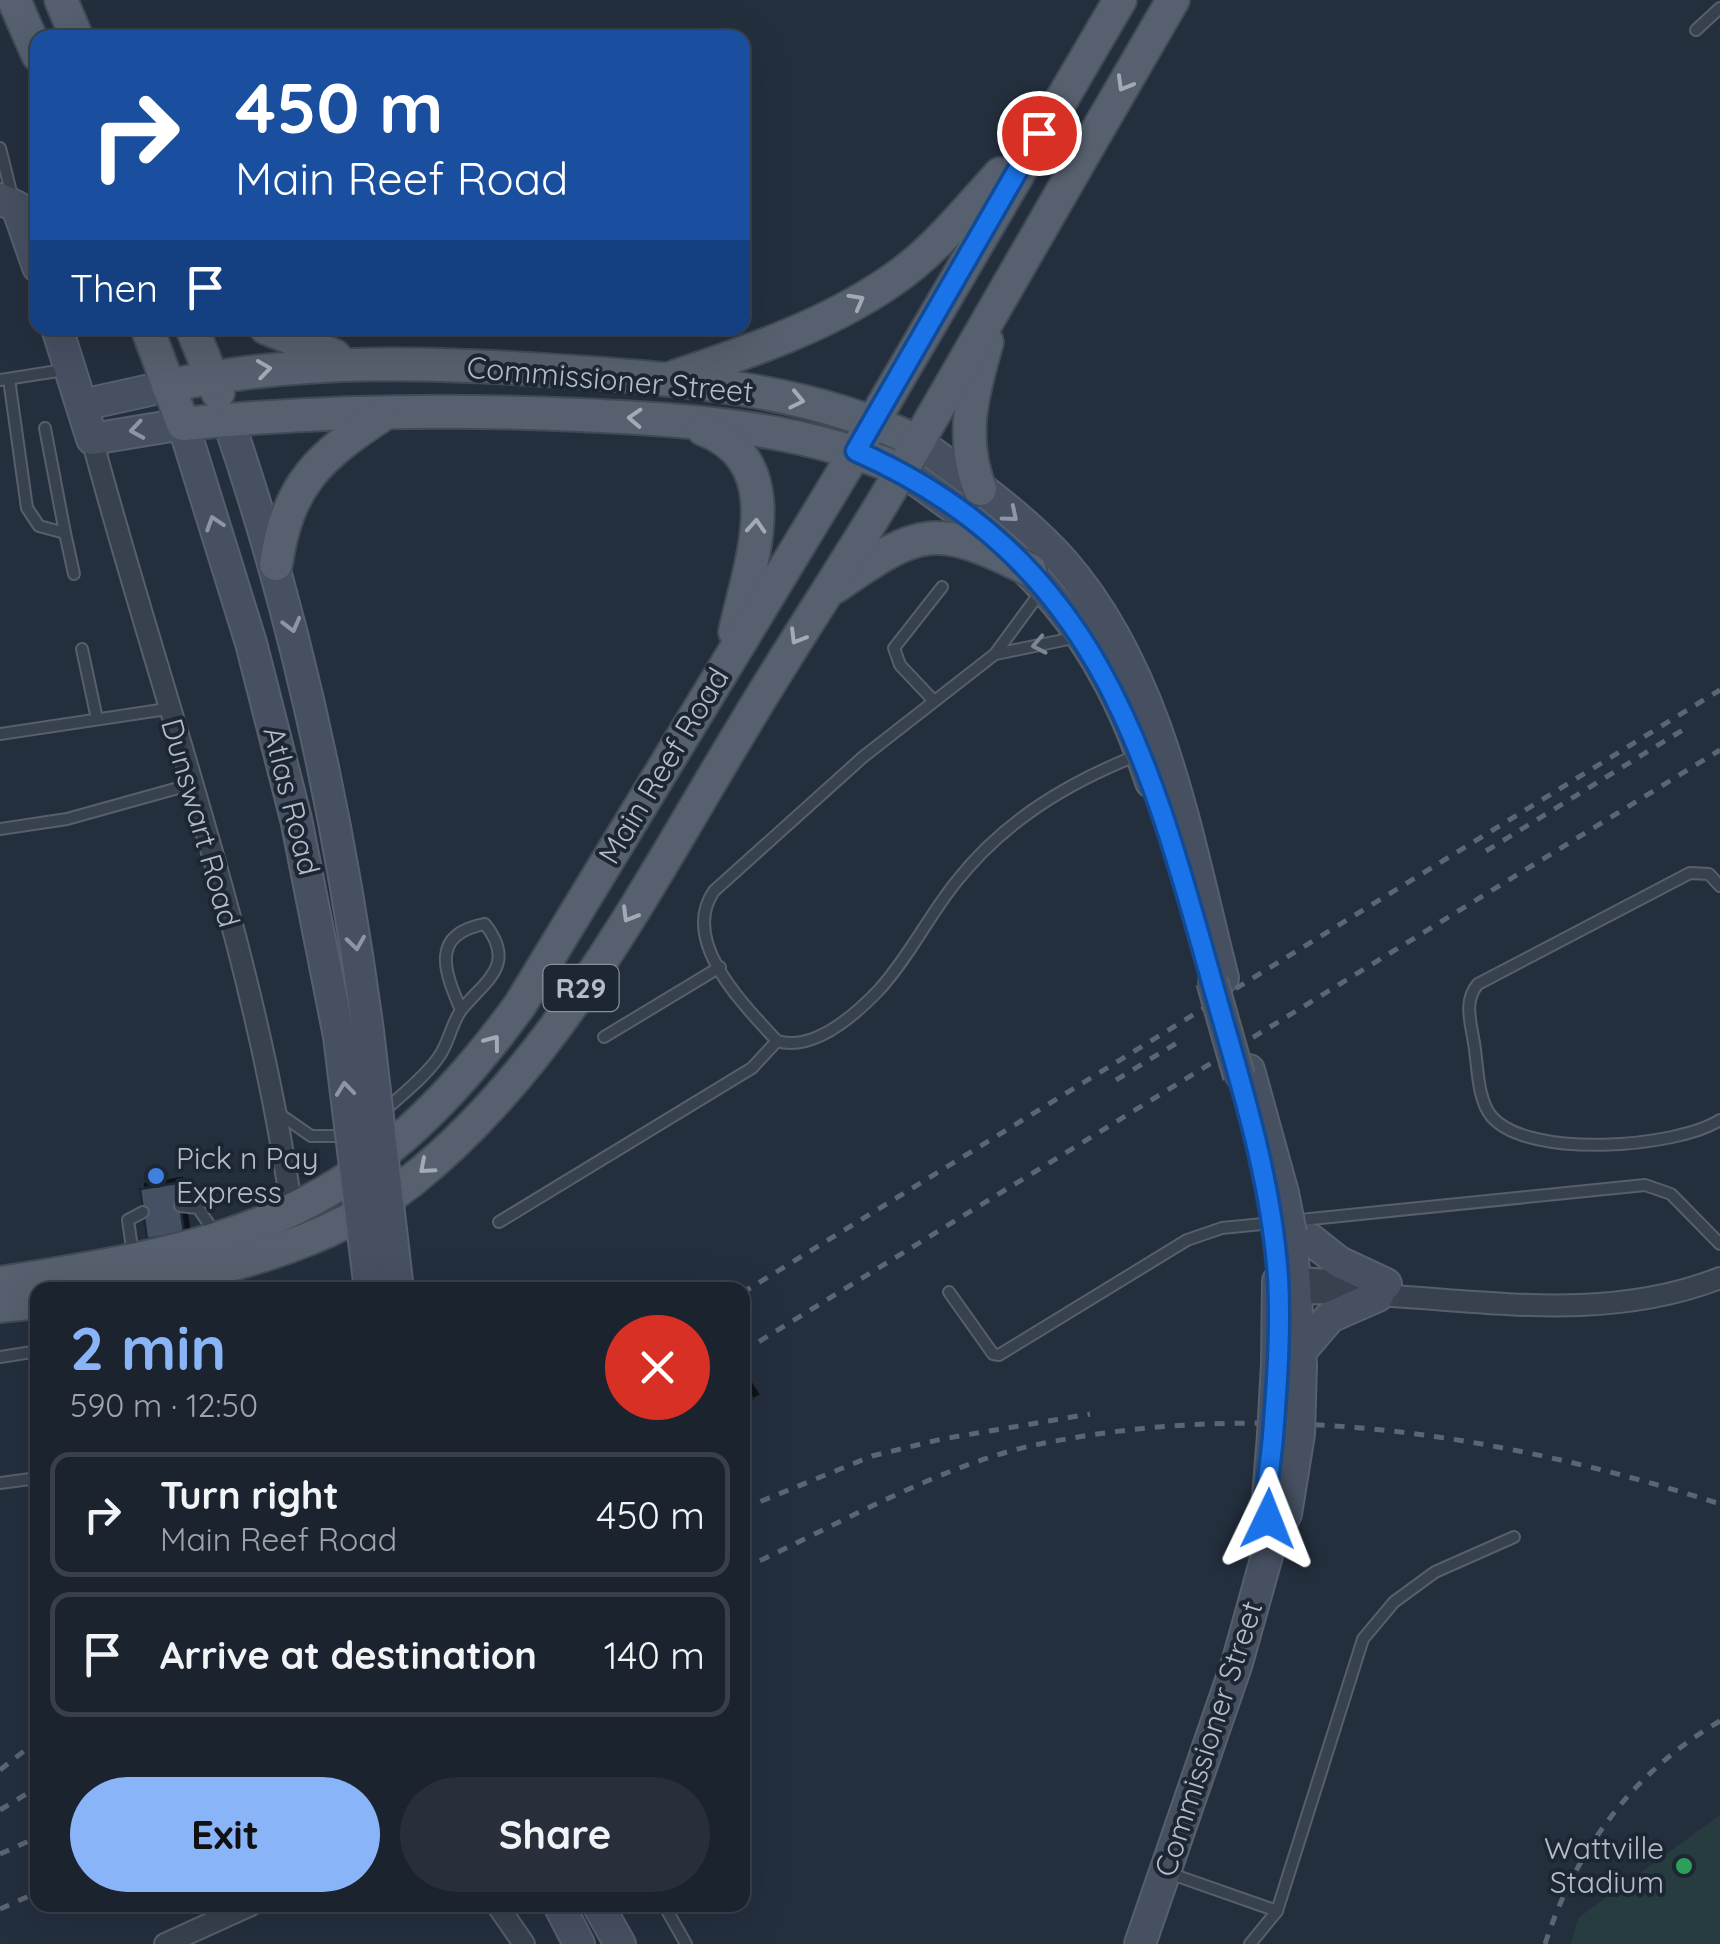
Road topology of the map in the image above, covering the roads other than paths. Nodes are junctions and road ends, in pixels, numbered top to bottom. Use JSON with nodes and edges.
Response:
{"nodes":[{"id":1,"x":14,"y":0,"type":"edge"},
{"id":2,"x":60,"y":0,"type":"edge"},
{"id":3,"x":1120,"y":0,"type":"edge"},
{"id":4,"x":1173,"y":0,"type":"edge"},
{"id":5,"x":1720,"y":8,"type":"edge"},
{"id":6,"x":74,"y":30,"type":"edge"},
{"id":7,"x":1696,"y":30,"type":"dead end"},
{"id":8,"x":30,"y":37,"type":"edge"},
{"id":9,"x":1039,"y":133,"type":"junction"},
{"id":10,"x":0,"y":148,"type":"edge"},
{"id":11,"x":7,"y":200,"type":"edge"},
{"id":12,"x":30,"y":250,"type":"edge"},
{"id":13,"x":1001,"y":295,"type":"junction"},
{"id":14,"x":59,"y":335,"type":"edge"},
{"id":15,"x":149,"y":335,"type":"edge"},
{"id":16,"x":195,"y":335,"type":"edge"},
{"id":17,"x":284,"y":335,"type":"edge"},
{"id":18,"x":352,"y":362,"type":"junction"},
{"id":19,"x":70,"y":369,"type":"junction"},
{"id":20,"x":212,"y":377,"type":"junction"},
{"id":21,"x":670,"y":379,"type":"junction"},
{"id":22,"x":4,"y":380,"type":"edge"},
{"id":23,"x":168,"y":386,"type":"junction"},
{"id":24,"x":82,"y":406,"type":"junction"},
{"id":25,"x":388,"y":412,"type":"junction"},
{"id":26,"x":228,"y":420,"type":"junction"},
{"id":27,"x":681,"y":420,"type":"junction"},
{"id":28,"x":873,"y":420,"type":"junction"},
{"id":29,"x":182,"y":424,"type":"junction"},
{"id":30,"x":45,"y":428,"type":"dead end"},
{"id":31,"x":92,"y":439,"type":"junction"},
{"id":32,"x":856,"y":451,"type":"junction"},
{"id":33,"x":909,"y":456,"type":"junction"},
{"id":34,"x":980,"y":489,"type":"junction"},
{"id":35,"x":64,"y":533,"type":"junction"},
{"id":36,"x":276,"y":564,"type":"junction"},
{"id":37,"x":74,"y":574,"type":"dead end"},
{"id":38,"x":1038,"y":577,"type":"junction"},
{"id":39,"x":942,"y":586,"type":"dead end"},
{"id":40,"x":822,"y":596,"type":"junction"},
{"id":41,"x":1084,"y":636,"type":"junction"},
{"id":42,"x":82,"y":649,"type":"dead end"},
{"id":43,"x":995,"y":654,"type":"junction"},
{"id":44,"x":730,"y":656,"type":"junction"},
{"id":45,"x":934,"y":701,"type":"junction"},
{"id":46,"x":167,"y":709,"type":"junction"},
{"id":47,"x":98,"y":720,"type":"junction"},
{"id":48,"x":0,"y":734,"type":"edge"},
{"id":49,"x":1151,"y":750,"type":"junction"},
{"id":50,"x":189,"y":784,"type":"junction"},
{"id":51,"x":0,"y":829,"type":"edge"},
{"id":52,"x":1720,"y":886,"type":"edge"},
{"id":53,"x":720,"y":967,"type":"junction"},
{"id":54,"x":461,"y":1010,"type":"junction"},
{"id":55,"x":353,"y":1034,"type":"junction"},
{"id":56,"x":604,"y":1037,"type":"dead end"},
{"id":57,"x":777,"y":1041,"type":"junction"},
{"id":58,"x":274,"y":1109,"type":"junction"},
{"id":59,"x":1720,"y":1120,"type":"edge"},
{"id":60,"x":180,"y":1206,"type":"dead end"},
{"id":61,"x":143,"y":1212,"type":"dead end"},
{"id":62,"x":292,"y":1212,"type":"junction"},
{"id":63,"x":1285,"y":1218,"type":"junction"},
{"id":64,"x":499,"y":1222,"type":"dead end"},
{"id":65,"x":1720,"y":1244,"type":"edge"},
{"id":66,"x":134,"y":1261,"type":"junction"},
{"id":67,"x":204,"y":1264,"type":"edge"},
{"id":68,"x":1720,"y":1278,"type":"edge"},
{"id":69,"x":140,"y":1282,"type":"edge"},
{"id":70,"x":369,"y":1282,"type":"edge"},
{"id":71,"x":397,"y":1282,"type":"edge"},
{"id":72,"x":0,"y":1283,"type":"edge"},
{"id":73,"x":1288,"y":1286,"type":"junction"},
{"id":74,"x":1382,"y":1290,"type":"junction"},
{"id":75,"x":950,"y":1292,"type":"dead end"},
{"id":76,"x":30,"y":1303,"type":"edge"},
{"id":77,"x":0,"y":1306,"type":"edge"},
{"id":78,"x":30,"y":1352,"type":"edge"},
{"id":79,"x":0,"y":1357,"type":"edge"},
{"id":80,"x":1293,"y":1360,"type":"junction"},
{"id":81,"x":30,"y":1479,"type":"edge"},
{"id":82,"x":0,"y":1483,"type":"edge"},
{"id":83,"x":1514,"y":1537,"type":"dead end"},
{"id":84,"x":1165,"y":1872,"type":"junction"},
{"id":85,"x":1277,"y":1911,"type":"junction"},
{"id":86,"x":241,"y":1912,"type":"edge"},
{"id":87,"x":502,"y":1912,"type":"edge"},
{"id":88,"x":563,"y":1912,"type":"edge"},
{"id":89,"x":602,"y":1912,"type":"edge"},
{"id":90,"x":668,"y":1912,"type":"edge"},
{"id":91,"x":208,"y":1934,"type":"edge"},
{"id":92,"x":165,"y":1944,"type":"edge"},
{"id":93,"x":524,"y":1944,"type":"edge"},
{"id":94,"x":580,"y":1944,"type":"edge"},
{"id":95,"x":620,"y":1944,"type":"edge"},
{"id":96,"x":686,"y":1944,"type":"edge"},
{"id":97,"x":1140,"y":1944,"type":"edge"},
{"id":98,"x":1250,"y":1944,"type":"edge"}],
"edges":[{"from":1,"to":8,"type":"main road"},
{"from":2,"to":6,"type":"main road"},
{"from":3,"to":9,"type":"main road","name":"Main Reef Road","number":"R29"},
{"from":4,"to":13,"type":"main road","name":"Main Reef Road","number":"R29","one_way":true},
{"from":5,"to":7,"type":"lane"},
{"from":21,"to":9,"type":"main road","one_way":true},
{"from":9,"to":28,"type":"main road","name":"Main Reef Road","number":"R29"},
{"from":10,"to":11,"type":"lane"},
{"from":11,"to":12,"type":"main road"},
{"from":13,"to":33,"type":"main road","name":"Main Reef Road","number":"R29"},
{"from":13,"to":34,"type":"main road"},
{"from":14,"to":19,"type":"main road"},
{"from":15,"to":23,"type":"main road","name":"Atlas Road"},
{"from":16,"to":20,"type":"main road","name":"Atlas Road"},
{"from":17,"to":18,"type":"main road"},
{"from":20,"to":18,"type":"main road","name":"Commissioner Street","one_way":true},
{"from":18,"to":21,"type":"main road","name":"Commissioner Street"},
{"from":19,"to":22,"type":"lane"},
{"from":19,"to":24,"type":"main road"},
{"from":20,"to":23,"type":"main road","name":"Commissioner Street"},
{"from":20,"to":26,"type":"main road","name":"Atlas Road"},
{"from":21,"to":28,"type":"main road","name":"Commissioner Street","one_way":true},
{"from":22,"to":35,"type":"lane"},
{"from":23,"to":24,"type":"main road"},
{"from":23,"to":29,"type":"main road","name":"Atlas Road"},
{"from":24,"to":31,"type":"main road"},
{"from":25,"to":26,"type":"main road","name":"Commissioner Street"},
{"from":27,"to":25,"type":"main road","name":"Commissioner Street","one_way":true},
{"from":25,"to":36,"type":"main road"},
{"from":26,"to":29,"type":"main road","name":"Commissioner Street"},
{"from":26,"to":36,"type":"main road","name":"Atlas Road"},
{"from":27,"to":32,"type":"main road","name":"Commissioner Street"},
{"from":44,"to":27,"type":"main road","one_way":true},
{"from":28,"to":32,"type":"main road","name":"Main Reef Road","number":"R29"},
{"from":28,"to":33,"type":"main road","name":"Commissioner Street"},
{"from":29,"to":31,"type":"main road","one_way":true},
{"from":55,"to":29,"type":"main road","name":"Atlas Road","one_way":true},
{"from":30,"to":35,"type":"lane"},
{"from":31,"to":46,"type":"street","name":"Dunswart Road"},
{"from":32,"to":33,"type":"main road","name":"Commissioner Street"},
{"from":32,"to":44,"type":"main road","name":"Main Reef Road","number":"R29"},
{"from":33,"to":34,"type":"main road","name":"Commissioner Street"},
{"from":33,"to":38,"type":"main road","name":"Commissioner Street"},
{"from":33,"to":40,"type":"main road","name":"Main Reef Road","number":"R29"},
{"from":34,"to":49,"type":"main road","name":"Commissioner Street","one_way":true},
{"from":35,"to":37,"type":"lane"},
{"from":36,"to":55,"type":"main road","name":"Atlas Road","one_way":true},
{"from":38,"to":40,"type":"main road"},
{"from":38,"to":41,"type":"main road","name":"Commissioner Street"},
{"from":38,"to":43,"type":"lane"},
{"from":39,"to":45,"type":"lane"},
{"from":40,"to":67,"type":"main road","name":"Main Reef Road","number":"R29","one_way":true},
{"from":41,"to":43,"type":"lane","one_way":true},
{"from":41,"to":49,"type":"main road","name":"Commissioner Street"},
{"from":42,"to":47,"type":"lane"},
{"from":43,"to":45,"type":"lane"},
{"from":62,"to":44,"type":"main road","name":"Main Reef Road","number":"R29","one_way":true},
{"from":45,"to":53,"type":"lane"},
{"from":46,"to":47,"type":"lane"},
{"from":46,"to":50,"type":"street","name":"Dunswart Road"},
{"from":47,"to":48,"type":"lane"},
{"from":49,"to":57,"type":"lane"},
{"from":49,"to":63,"type":"main road","name":"Commissioner Street"},
{"from":50,"to":51,"type":"lane"},
{"from":50,"to":58,"type":"street","name":"Dunswart Road"},
{"from":52,"to":59,"type":"lane"},
{"from":53,"to":56,"type":"lane"},
{"from":53,"to":57,"type":"lane"},
{"from":54,"to":54,"type":"lane"},
{"from":54,"to":58,"type":"lane"},
{"from":70,"to":55,"type":"main road","name":"Atlas Road","one_way":true,"bridge":true},
{"from":55,"to":71,"type":"main road","name":"Atlas Road","bridge":true},
{"from":57,"to":64,"type":"lane"},
{"from":58,"to":62,"type":"street","name":"Dunswart Road"},
{"from":60,"to":67,"type":"lane"},
{"from":61,"to":66,"type":"lane"},
{"from":62,"to":67,"type":"main road","name":"Main Reef Road","number":"R29"},
{"from":63,"to":73,"type":"main road","name":"Commissioner Street"},
{"from":63,"to":74,"type":"main road"},
{"from":65,"to":75,"type":"lane"},
{"from":66,"to":67,"type":"main road","name":"Main Reef Road","number":"R29"},
{"from":66,"to":72,"type":"main road","name":"Main Reef Road","number":"R29"},
{"from":67,"to":69,"type":"main road","name":"Main Reef Road","number":"R29"},
{"from":68,"to":74,"type":"street"},
{"from":73,"to":74,"type":"street"},
{"from":73,"to":80,"type":"main road","name":"Commissioner Street"},
{"from":74,"to":80,"type":"main road"},
{"from":76,"to":77,"type":"main road"},
{"from":78,"to":79,"type":"lane"},
{"from":80,"to":84,"type":"main road","name":"Commissioner Street","bridge":true},
{"from":81,"to":82,"type":"lane"},
{"from":83,"to":85,"type":"lane"},
{"from":84,"to":85,"type":"lane"},
{"from":84,"to":97,"type":"main road","name":"Commissioner Street"},
{"from":85,"to":98,"type":"lane"},
{"from":86,"to":91,"type":"street"},
{"from":87,"to":93,"type":"street"},
{"from":88,"to":94,"type":"main road"},
{"from":89,"to":95,"type":"main road"},
{"from":90,"to":96,"type":"lane"},
{"from":91,"to":92,"type":"street"}]}
